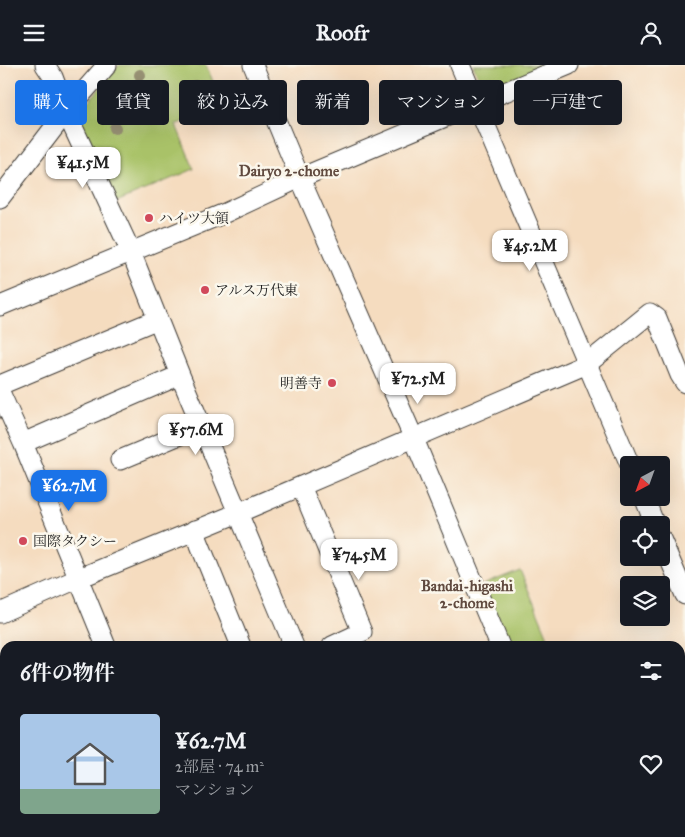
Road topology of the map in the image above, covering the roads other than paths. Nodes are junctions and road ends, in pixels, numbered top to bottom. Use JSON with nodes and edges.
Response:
{"nodes":[{"id":1,"x":45,"y":65,"type":"edge"},
{"id":2,"x":107,"y":65,"type":"edge"},
{"id":3,"x":252,"y":65,"type":"edge"},
{"id":4,"x":460,"y":65,"type":"edge"},
{"id":5,"x":569,"y":65,"type":"edge"},
{"id":6,"x":53,"y":80,"type":"edge"},
{"id":7,"x":467,"y":80,"type":"edge"},
{"id":8,"x":87,"y":88,"type":"edge"},
{"id":9,"x":504,"y":92,"type":"edge"},
{"id":10,"x":57,"y":125,"type":"edge"},
{"id":11,"x":72,"y":125,"type":"edge"},
{"id":12,"x":425,"y":125,"type":"edge"},
{"id":13,"x":486,"y":125,"type":"edge"},
{"id":14,"x":300,"y":178,"type":"junction"},
{"id":15,"x":0,"y":198,"type":"edge"},
{"id":16,"x":131,"y":252,"type":"junction"},
{"id":17,"x":0,"y":305,"type":"edge"},
{"id":18,"x":158,"y":319,"type":"junction"},
{"id":19,"x":588,"y":364,"type":"junction"},
{"id":20,"x":180,"y":375,"type":"junction"},
{"id":21,"x":685,"y":383,"type":"edge"},
{"id":22,"x":0,"y":385,"type":"edge"},
{"id":23,"x":0,"y":392,"type":"edge"},
{"id":24,"x":201,"y":426,"type":"junction"},
{"id":25,"x":414,"y":439,"type":"junction"},
{"id":26,"x":23,"y":443,"type":"junction"},
{"id":27,"x":626,"y":456,"type":"edge"},
{"id":28,"x":120,"y":460,"type":"dead end"},
{"id":29,"x":301,"y":486,"type":"junction"},
{"id":30,"x":238,"y":513,"type":"junction"},
{"id":31,"x":194,"y":530,"type":"junction"},
{"id":32,"x":670,"y":560,"type":"edge"},
{"id":33,"x":77,"y":579,"type":"junction"},
{"id":34,"x":685,"y":595,"type":"edge"},
{"id":35,"x":0,"y":613,"type":"edge"},
{"id":36,"x":104,"y":641,"type":"edge"},
{"id":37,"x":239,"y":641,"type":"edge"},
{"id":38,"x":292,"y":641,"type":"edge"},
{"id":39,"x":344,"y":641,"type":"edge"},
{"id":40,"x":498,"y":641,"type":"edge"}],
"edges":[{"from":1,"to":6,"type":"street"},
{"from":2,"to":8,"type":"street"},
{"from":3,"to":14,"type":"street"},
{"from":4,"to":7,"type":"street"},
{"from":5,"to":9,"type":"street"},
{"from":10,"to":15,"type":"street"},
{"from":11,"to":16,"type":"street"},
{"from":12,"to":14,"type":"street"},
{"from":13,"to":19,"type":"street"},
{"from":14,"to":16,"type":"street"},
{"from":14,"to":25,"type":"street"},
{"from":16,"to":17,"type":"street"},
{"from":16,"to":18,"type":"street"},
{"from":18,"to":20,"type":"street"},
{"from":18,"to":22,"type":"street"},
{"from":19,"to":21,"type":"street"},
{"from":19,"to":25,"type":"street"},
{"from":19,"to":27,"type":"street"},
{"from":20,"to":24,"type":"street"},
{"from":20,"to":26,"type":"street"},
{"from":23,"to":26,"type":"street"},
{"from":24,"to":28,"type":"street"},
{"from":24,"to":30,"type":"street"},
{"from":25,"to":29,"type":"street"},
{"from":25,"to":40,"type":"street"},
{"from":26,"to":33,"type":"street"},
{"from":29,"to":30,"type":"street"},
{"from":29,"to":39,"type":"street"},
{"from":30,"to":31,"type":"street"},
{"from":30,"to":38,"type":"street"},
{"from":31,"to":33,"type":"street"},
{"from":31,"to":37,"type":"street"},
{"from":32,"to":34,"type":"street"},
{"from":33,"to":35,"type":"street"},
{"from":33,"to":36,"type":"street"}]}
